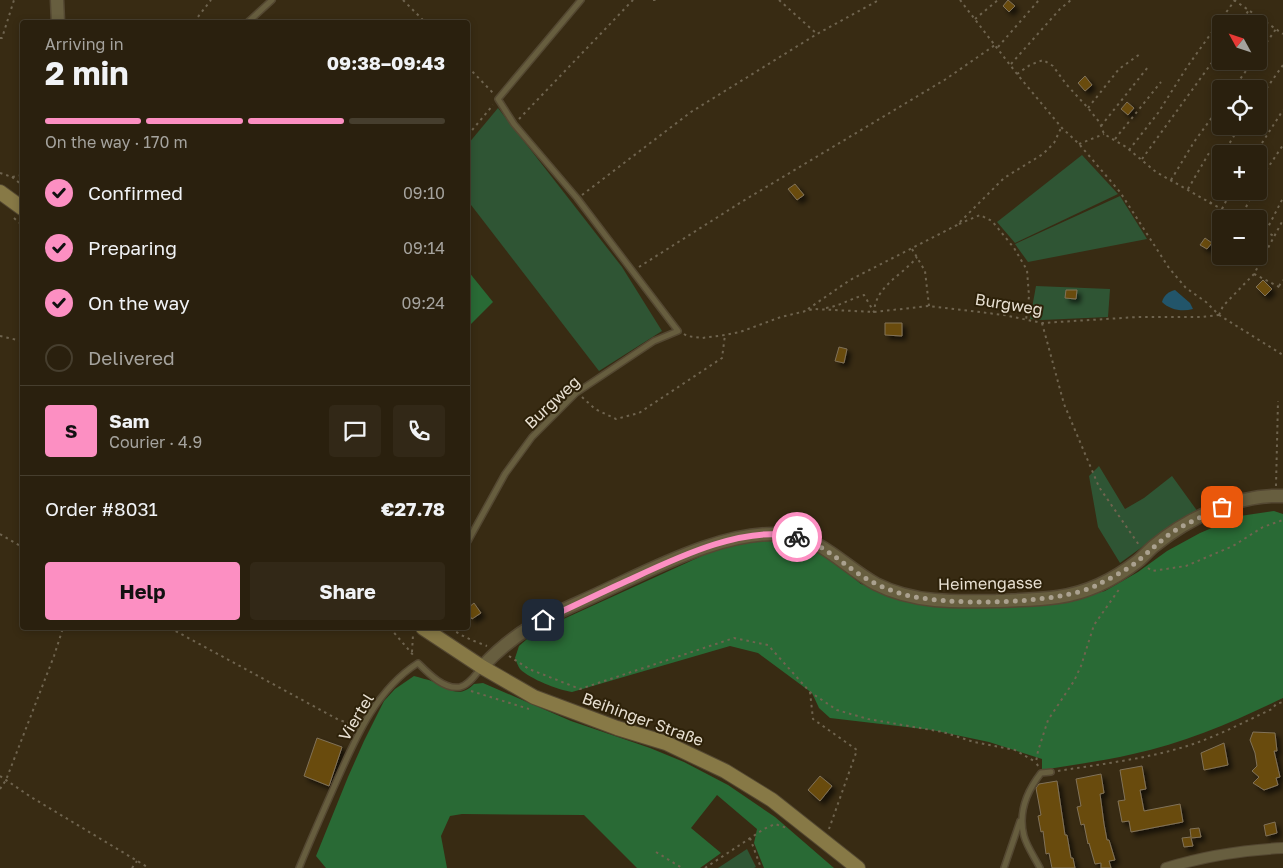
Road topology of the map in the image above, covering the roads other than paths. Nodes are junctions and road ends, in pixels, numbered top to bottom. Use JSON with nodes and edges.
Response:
{"nodes":[{"id":1,"x":57,"y":0,"type":"edge"},
{"id":2,"x":272,"y":0,"type":"edge"},
{"id":3,"x":580,"y":0,"type":"edge"},
{"id":4,"x":58,"y":20,"type":"edge"},
{"id":5,"x":250,"y":20,"type":"edge"},
{"id":6,"x":0,"y":192,"type":"edge"},
{"id":7,"x":20,"y":207,"type":"edge"},
{"id":8,"x":1279,"y":496,"type":"edge"},
{"id":9,"x":470,"y":536,"type":"edge"},
{"id":10,"x":418,"y":630,"type":"edge"},
{"id":11,"x":482,"y":667,"type":"junction"},
{"id":12,"x":1051,"y":772,"type":"road end"},
{"id":13,"x":1021,"y":819,"type":"junction"},
{"id":14,"x":1283,"y":848,"type":"edge"},
{"id":15,"x":299,"y":868,"type":"edge"},
{"id":16,"x":858,"y":868,"type":"edge"},
{"id":17,"x":1004,"y":868,"type":"edge"},
{"id":18,"x":1040,"y":868,"type":"edge"},
{"id":19,"x":1166,"y":868,"type":"edge"}],
"edges":[{"from":1,"to":4,"type":"street"},
{"from":2,"to":5,"type":"lane"},
{"from":3,"to":9,"type":"lane","name":"Burgweg"},
{"from":6,"to":7,"type":"main road"},
{"from":8,"to":11,"type":"street","name":"Heimengasse"},
{"from":10,"to":11,"type":"main road","name":"Beihinger Straße"},
{"from":11,"to":15,"type":"lane","name":"Viertel"},
{"from":11,"to":16,"type":"main road","name":"Beihinger Straße"},
{"from":12,"to":13,"type":"lane"},
{"from":13,"to":17,"type":"lane"},
{"from":13,"to":18,"type":"lane"},
{"from":14,"to":19,"type":"street"}]}
